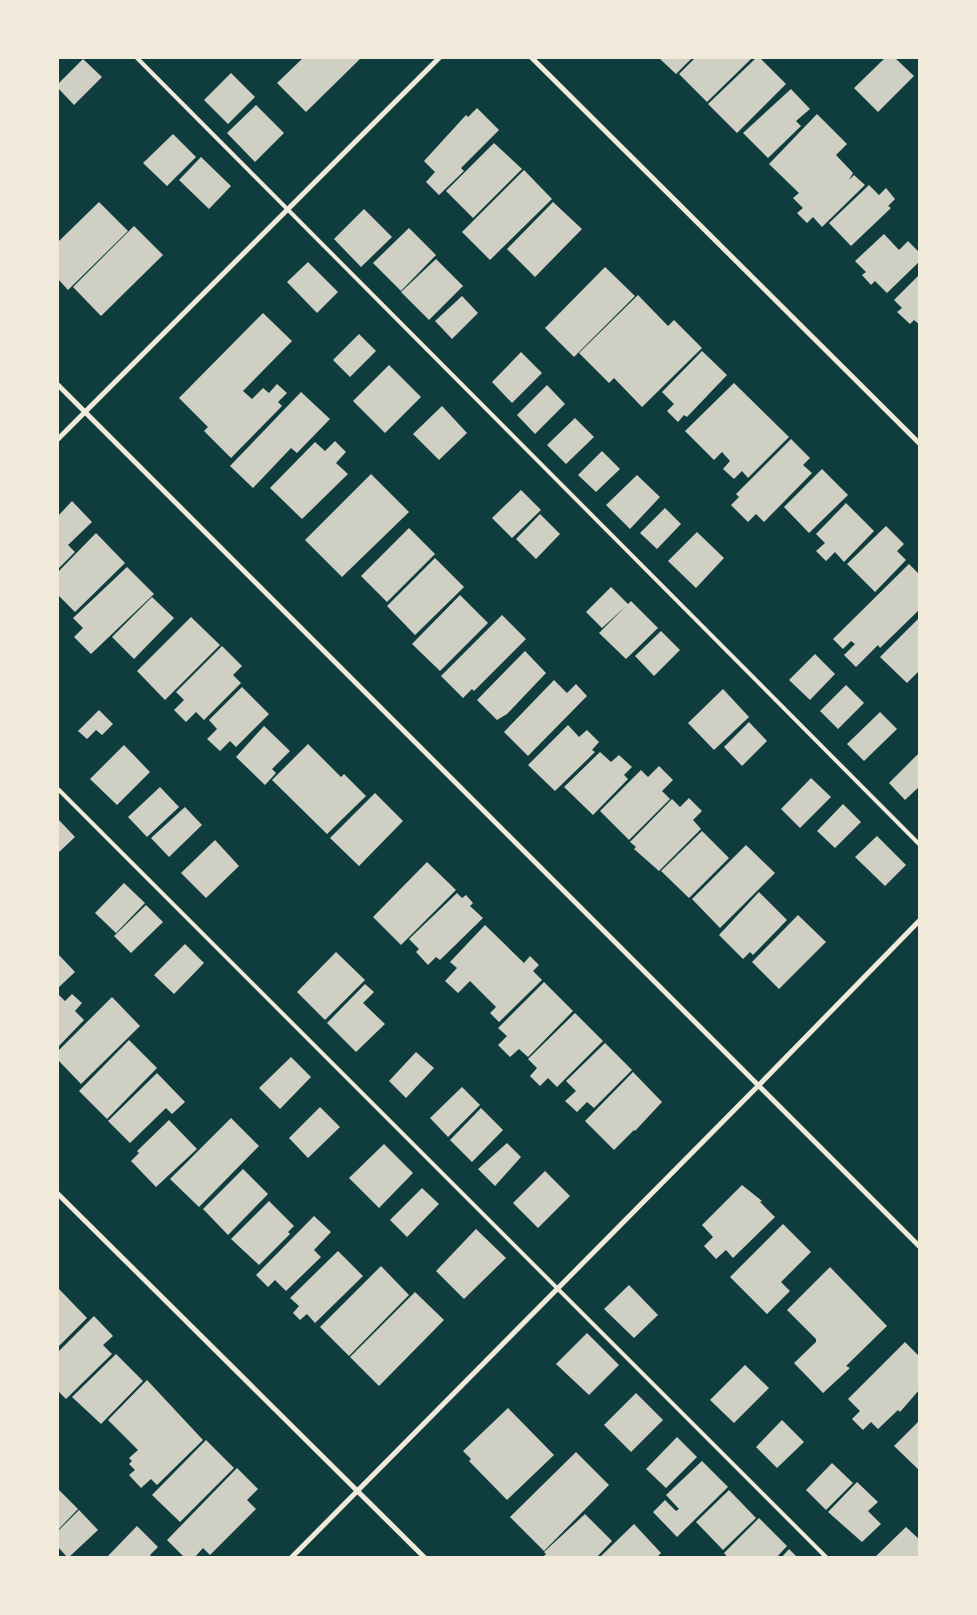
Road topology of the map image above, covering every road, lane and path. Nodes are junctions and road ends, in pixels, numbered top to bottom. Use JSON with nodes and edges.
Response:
{"nodes":[{"id":1,"x":138,"y":58,"type":"edge"},
{"id":2,"x":439,"y":58,"type":"edge"},
{"id":3,"x":532,"y":58,"type":"edge"},
{"id":4,"x":288,"y":209,"type":"junction"},
{"id":5,"x":58,"y":385,"type":"edge"},
{"id":6,"x":84,"y":412,"type":"junction"},
{"id":7,"x":58,"y":439,"type":"edge"},
{"id":8,"x":920,"y":444,"type":"edge"},
{"id":9,"x":58,"y":789,"type":"edge"},
{"id":10,"x":920,"y":845,"type":"edge"},
{"id":11,"x":920,"y":920,"type":"edge"},
{"id":12,"x":758,"y":1086,"type":"junction"},
{"id":13,"x":58,"y":1194,"type":"edge"},
{"id":14,"x":920,"y":1247,"type":"edge"},
{"id":15,"x":557,"y":1290,"type":"junction"},
{"id":16,"x":359,"y":1490,"type":"junction"},
{"id":17,"x":291,"y":1558,"type":"edge"},
{"id":18,"x":425,"y":1558,"type":"edge"},
{"id":19,"x":827,"y":1558,"type":"edge"}],
"edges":[{"from":1,"to":4,"type":"lane"},
{"from":2,"to":4,"type":"street"},
{"from":3,"to":8,"type":"street"},
{"from":4,"to":6,"type":"street"},
{"from":4,"to":10,"type":"lane"},
{"from":5,"to":6,"type":"street"},
{"from":6,"to":7,"type":"street"},
{"from":6,"to":12,"type":"street"},
{"from":9,"to":15,"type":"lane"},
{"from":11,"to":12,"type":"street"},
{"from":12,"to":14,"type":"street"},
{"from":12,"to":15,"type":"street"},
{"from":13,"to":16,"type":"street"},
{"from":15,"to":16,"type":"street"},
{"from":15,"to":19,"type":"lane"},
{"from":16,"to":17,"type":"street"},
{"from":16,"to":18,"type":"street"}]}
